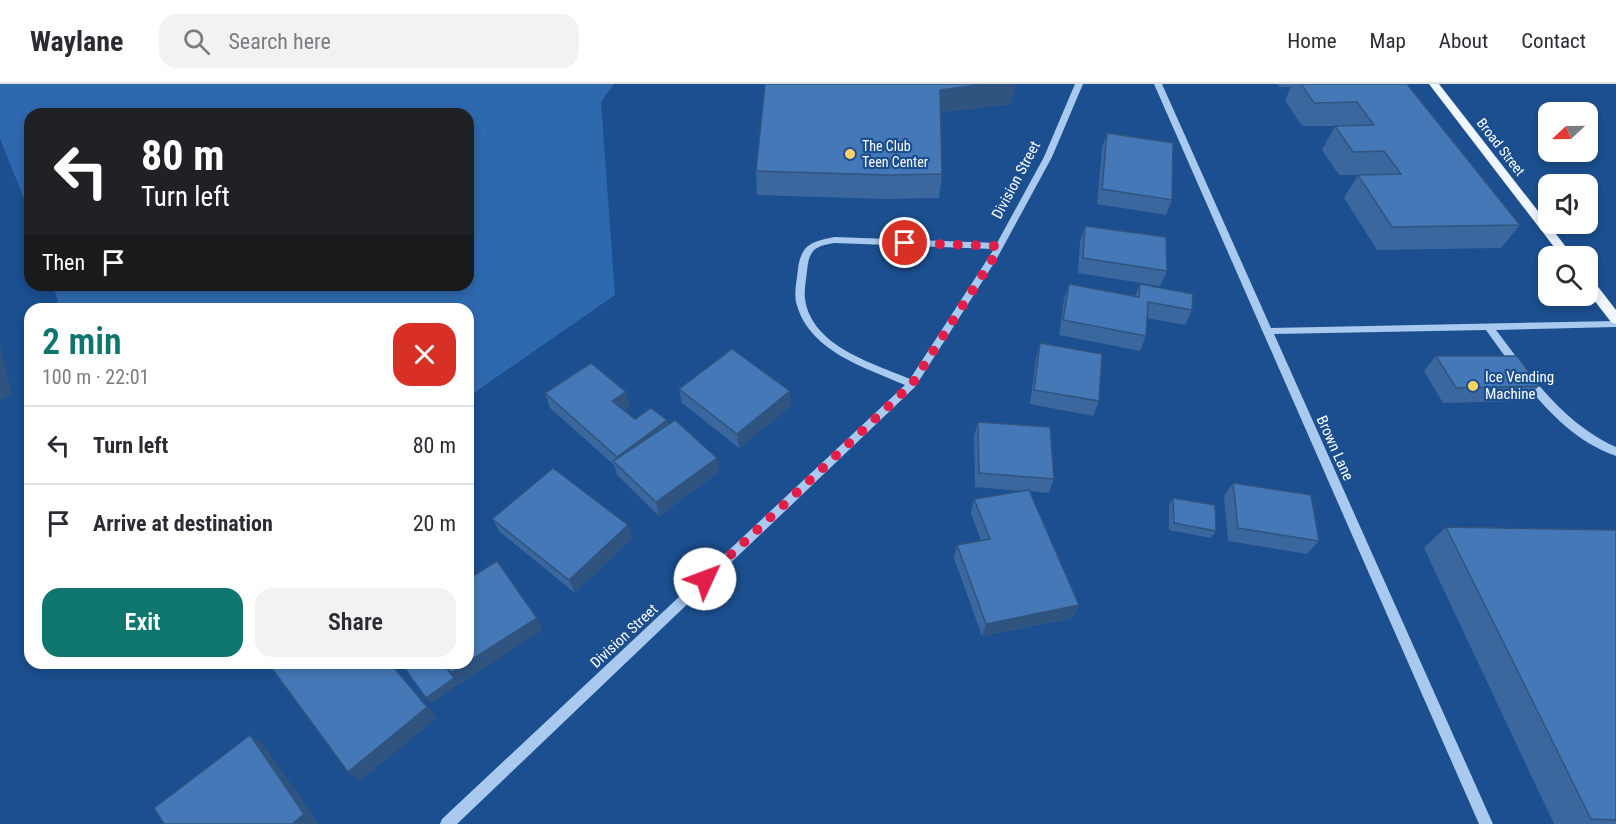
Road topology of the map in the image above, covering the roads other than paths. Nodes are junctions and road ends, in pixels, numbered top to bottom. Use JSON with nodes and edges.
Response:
{"nodes":[{"id":1,"x":1079,"y":84,"type":"edge"},
{"id":2,"x":1158,"y":84,"type":"edge"},
{"id":3,"x":1434,"y":84,"type":"edge"},
{"id":4,"x":997,"y":246,"type":"junction"},
{"id":5,"x":1559,"y":246,"type":"edge"},
{"id":6,"x":1598,"y":296,"type":"edge"},
{"id":7,"x":1616,"y":319,"type":"edge"},
{"id":8,"x":1616,"y":324,"type":"edge"},
{"id":9,"x":1489,"y":327,"type":"junction"},
{"id":10,"x":1267,"y":331,"type":"junction"},
{"id":11,"x":912,"y":384,"type":"junction"},
{"id":12,"x":1616,"y":452,"type":"edge"},
{"id":13,"x":447,"y":824,"type":"edge"},
{"id":14,"x":1486,"y":824,"type":"edge"}],
"edges":[{"from":1,"to":4,"type":"street","name":"Division Street"},
{"from":2,"to":10,"type":"street","name":"Brown Lane"},
{"from":3,"to":5,"type":"main road","name":"Broad Street"},
{"from":4,"to":11,"type":"street","name":"Division Street"},
{"from":4,"to":11,"type":"street"},
{"from":6,"to":7,"type":"main road"},
{"from":8,"to":9,"type":"street"},
{"from":9,"to":10,"type":"street"},
{"from":9,"to":12,"type":"street"},
{"from":10,"to":14,"type":"street","name":"Brown Lane"},
{"from":11,"to":13,"type":"street","name":"Division Street"}]}
